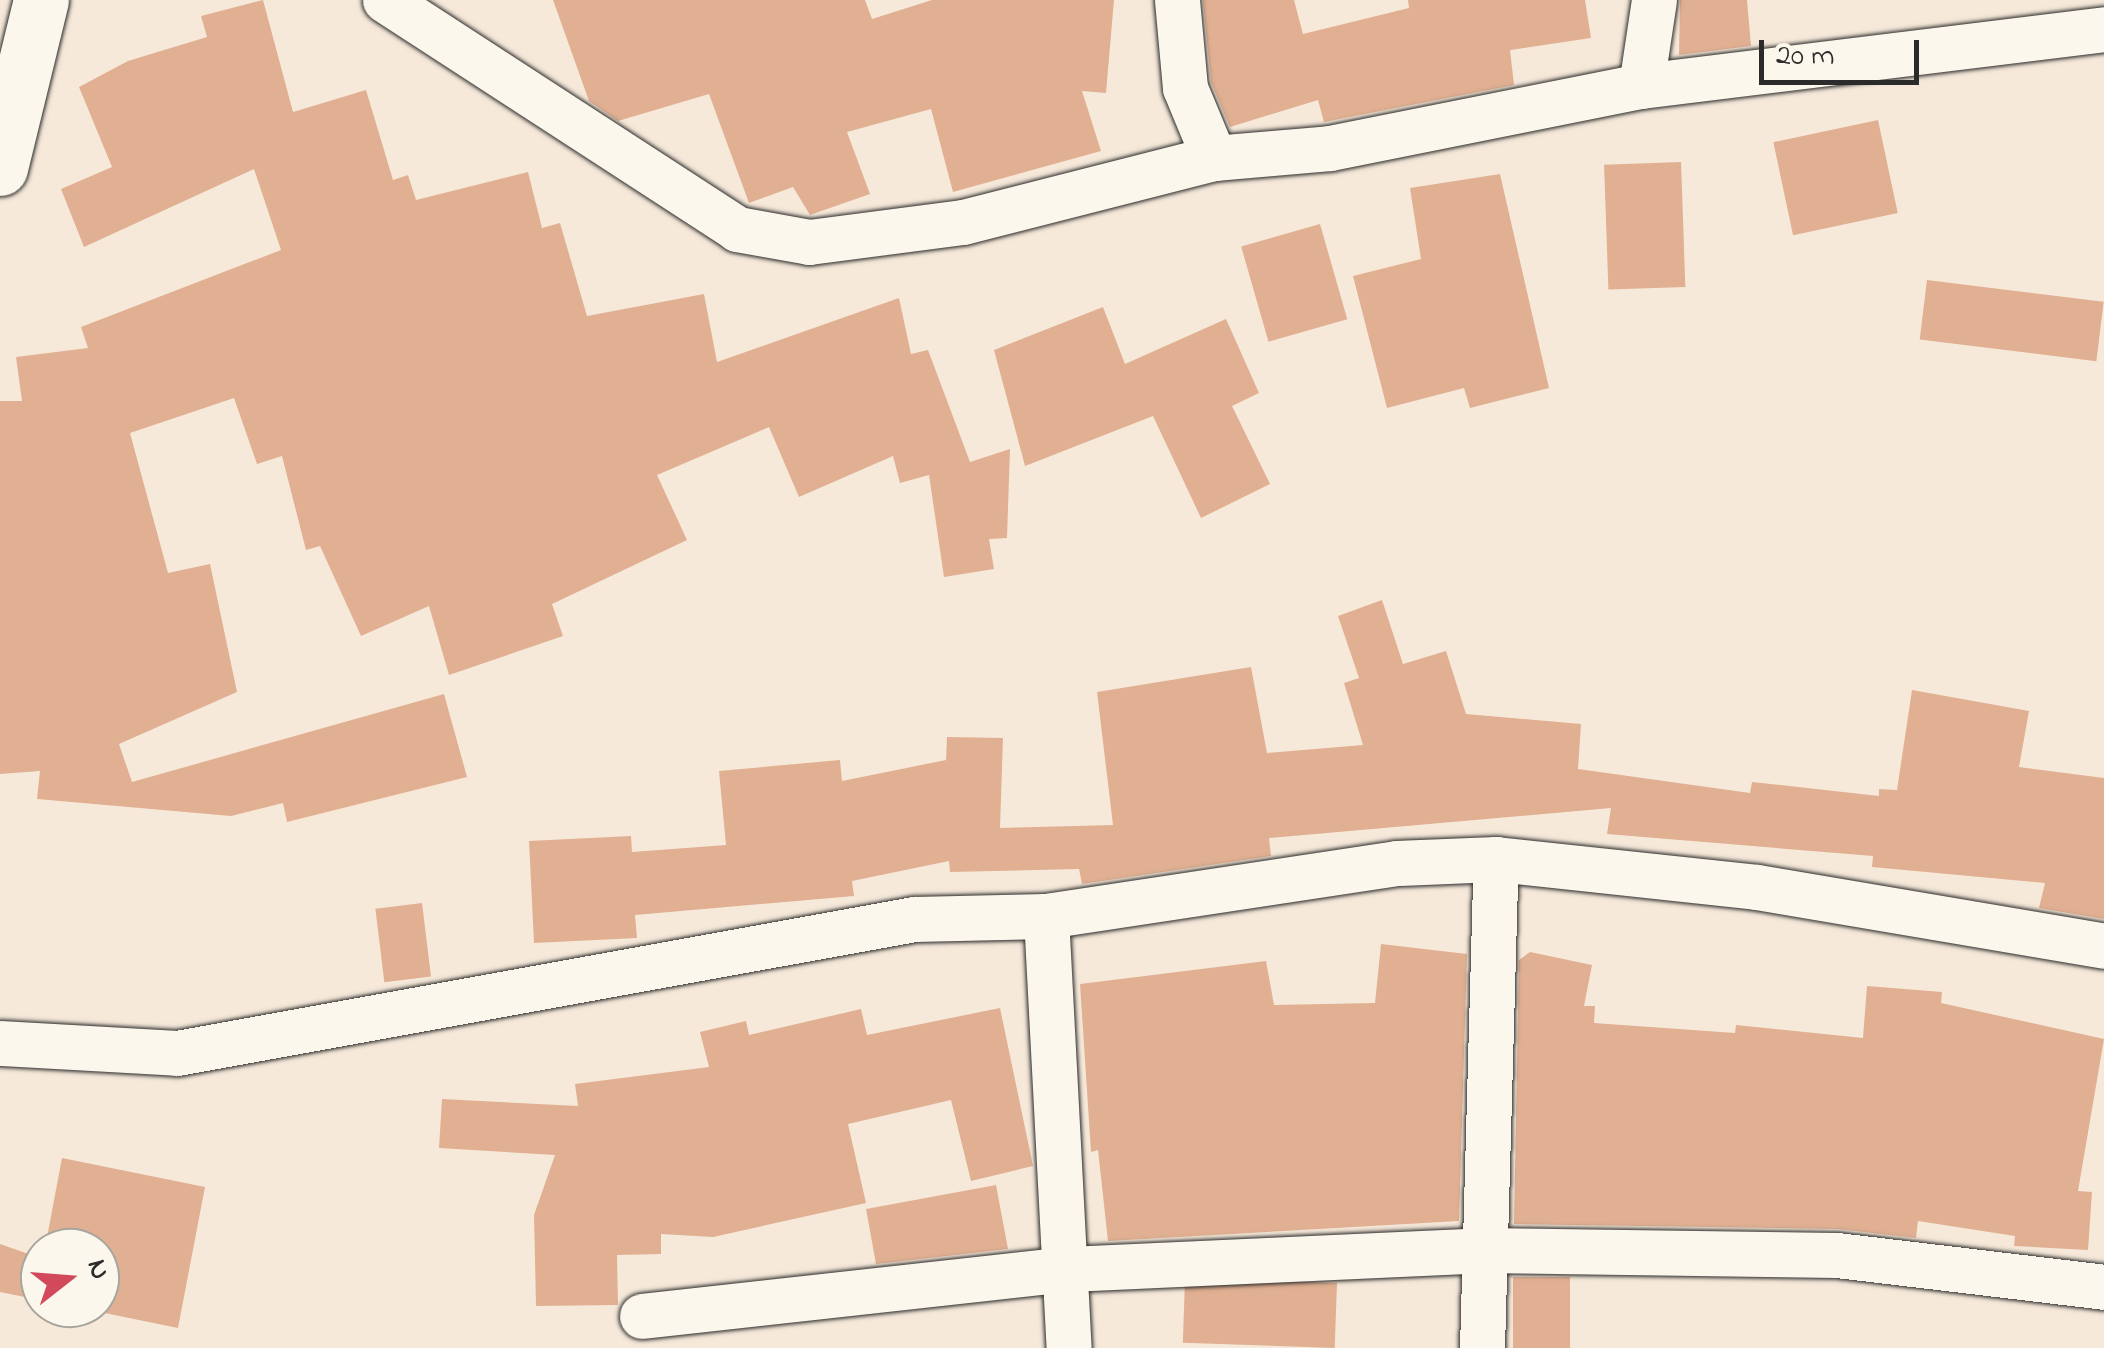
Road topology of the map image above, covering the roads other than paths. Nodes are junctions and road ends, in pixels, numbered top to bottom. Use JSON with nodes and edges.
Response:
{"nodes":[{"id":1,"x":42,"y":0,"type":"edge"},
{"id":2,"x":1178,"y":0,"type":"edge"},
{"id":3,"x":1654,"y":0,"type":"edge"},
{"id":4,"x":406,"y":4,"type":"edge"},
{"id":5,"x":2104,"y":29,"type":"edge"},
{"id":6,"x":15,"y":65,"type":"edge"},
{"id":7,"x":1641,"y":86,"type":"junction"},
{"id":8,"x":1214,"y":158,"type":"junction"},
{"id":9,"x":0,"y":168,"type":"edge"},
{"id":10,"x":1496,"y":858,"type":"junction"},
{"id":11,"x":1046,"y":916,"type":"junction"},
{"id":12,"x":2104,"y":946,"type":"edge"},
{"id":13,"x":0,"y":1043,"type":"edge"},
{"id":14,"x":1483,"y":1250,"type":"junction"},
{"id":15,"x":1068,"y":1269,"type":"junction"},
{"id":16,"x":2104,"y":1286,"type":"edge"},
{"id":17,"x":642,"y":1316,"type":"dead end"},
{"id":18,"x":1069,"y":1348,"type":"edge"},
{"id":19,"x":1482,"y":1348,"type":"edge"}],
"edges":[{"from":1,"to":6,"type":"street"},
{"from":2,"to":8,"type":"street"},
{"from":3,"to":7,"type":"street"},
{"from":4,"to":8,"type":"street"},
{"from":5,"to":7,"type":"street"},
{"from":6,"to":9,"type":"street"},
{"from":7,"to":8,"type":"street"},
{"from":10,"to":11,"type":"street"},
{"from":10,"to":12,"type":"street"},
{"from":10,"to":14,"type":"street"},
{"from":11,"to":13,"type":"street"},
{"from":11,"to":15,"type":"street"},
{"from":14,"to":15,"type":"street"},
{"from":14,"to":16,"type":"street"},
{"from":14,"to":19,"type":"street"},
{"from":15,"to":17,"type":"street"},
{"from":15,"to":18,"type":"street"}]}
